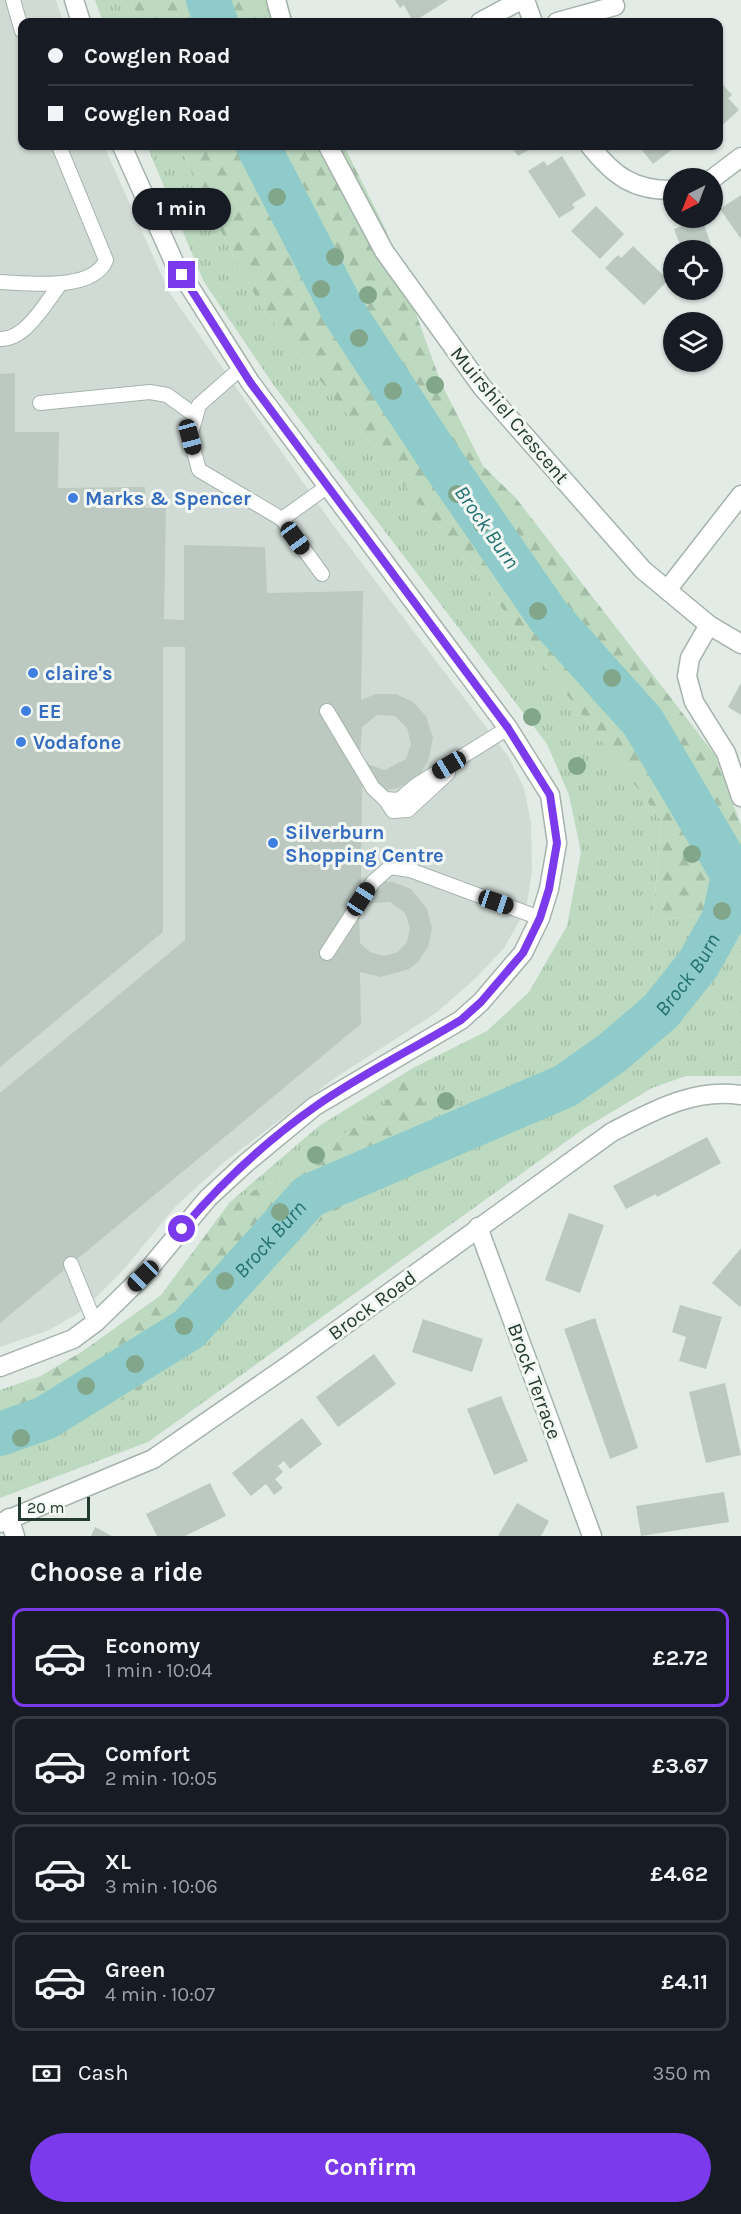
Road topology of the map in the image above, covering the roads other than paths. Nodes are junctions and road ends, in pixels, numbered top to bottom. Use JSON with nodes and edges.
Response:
{"nodes":[{"id":1,"x":13,"y":0,"type":"edge"},
{"id":2,"x":74,"y":0,"type":"edge"},
{"id":3,"x":276,"y":0,"type":"edge"},
{"id":4,"x":523,"y":0,"type":"edge"},
{"id":5,"x":615,"y":6,"type":"dead end"},
{"id":6,"x":18,"y":18,"type":"edge"},
{"id":7,"x":80,"y":18,"type":"edge"},
{"id":8,"x":281,"y":18,"type":"edge"},
{"id":9,"x":488,"y":18,"type":"edge"},
{"id":10,"x":530,"y":18,"type":"edge"},
{"id":11,"x":572,"y":18,"type":"edge"},
{"id":12,"x":62,"y":150,"type":"edge"},
{"id":13,"x":124,"y":150,"type":"edge"},
{"id":14,"x":330,"y":150,"type":"edge"},
{"id":15,"x":593,"y":150,"type":"edge"},
{"id":16,"x":741,"y":157,"type":"edge"},
{"id":17,"x":723,"y":171,"type":"edge"},
{"id":18,"x":663,"y":189,"type":"edge"},
{"id":19,"x":0,"y":282,"type":"edge"},
{"id":20,"x":61,"y":283,"type":"junction"},
{"id":21,"x":0,"y":339,"type":"edge"},
{"id":22,"x":241,"y":368,"type":"junction"},
{"id":23,"x":40,"y":403,"type":"dead end"},
{"id":24,"x":198,"y":411,"type":"junction"},
{"id":25,"x":328,"y":486,"type":"junction"},
{"id":26,"x":741,"y":495,"type":"edge"},
{"id":27,"x":282,"y":519,"type":"junction"},
{"id":28,"x":321,"y":574,"type":"dead end"},
{"id":29,"x":667,"y":590,"type":"junction"},
{"id":30,"x":709,"y":625,"type":"junction"},
{"id":31,"x":741,"y":644,"type":"edge"},
{"id":32,"x":327,"y":711,"type":"dead end"},
{"id":33,"x":508,"y":728,"type":"junction"},
{"id":34,"x":741,"y":797,"type":"edge"},
{"id":35,"x":540,"y":918,"type":"junction"},
{"id":36,"x":327,"y":953,"type":"dead end"},
{"id":37,"x":741,"y":1095,"type":"edge"},
{"id":38,"x":478,"y":1227,"type":"junction"},
{"id":39,"x":71,"y":1264,"type":"dead end"},
{"id":40,"x":95,"y":1323,"type":"junction"},
{"id":41,"x":0,"y":1367,"type":"edge"},
{"id":42,"x":5,"y":1521,"type":"edge"},
{"id":43,"x":15,"y":1536,"type":"edge"},
{"id":44,"x":592,"y":1536,"type":"edge"}],
"edges":[{"from":1,"to":6,"type":"lane"},
{"from":2,"to":7,"type":"street"},
{"from":3,"to":8,"type":"street"},
{"from":4,"to":9,"type":"street"},
{"from":4,"to":10,"type":"street"},
{"from":5,"to":11,"type":"street"},
{"from":12,"to":20,"type":"lane"},
{"from":13,"to":22,"type":"street"},
{"from":14,"to":29,"type":"street","name":"Muirshiel Crescent"},
{"from":15,"to":18,"type":"street"},
{"from":16,"to":17,"type":"street"},
{"from":19,"to":20,"type":"lane"},
{"from":20,"to":21,"type":"lane"},
{"from":22,"to":24,"type":"lane"},
{"from":22,"to":25,"type":"street"},
{"from":23,"to":24,"type":"lane"},
{"from":24,"to":27,"type":"lane"},
{"from":25,"to":27,"type":"lane"},
{"from":25,"to":33,"type":"street"},
{"from":26,"to":29,"type":"street"},
{"from":27,"to":28,"type":"lane"},
{"from":29,"to":30,"type":"street","name":"Muirshiel Crescent"},
{"from":30,"to":31,"type":"street","name":"Muirshiel Crescent"},
{"from":30,"to":34,"type":"street"},
{"from":32,"to":33,"type":"lane"},
{"from":33,"to":35,"type":"street"},
{"from":35,"to":36,"type":"lane"},
{"from":35,"to":40,"type":"street"},
{"from":37,"to":38,"type":"street","name":"Brock Road"},
{"from":38,"to":42,"type":"street","name":"Brock Road"},
{"from":38,"to":44,"type":"street","name":"Brock Terrace"},
{"from":39,"to":40,"type":"lane"},
{"from":40,"to":41,"type":"street"},
{"from":42,"to":43,"type":"street"}]}
